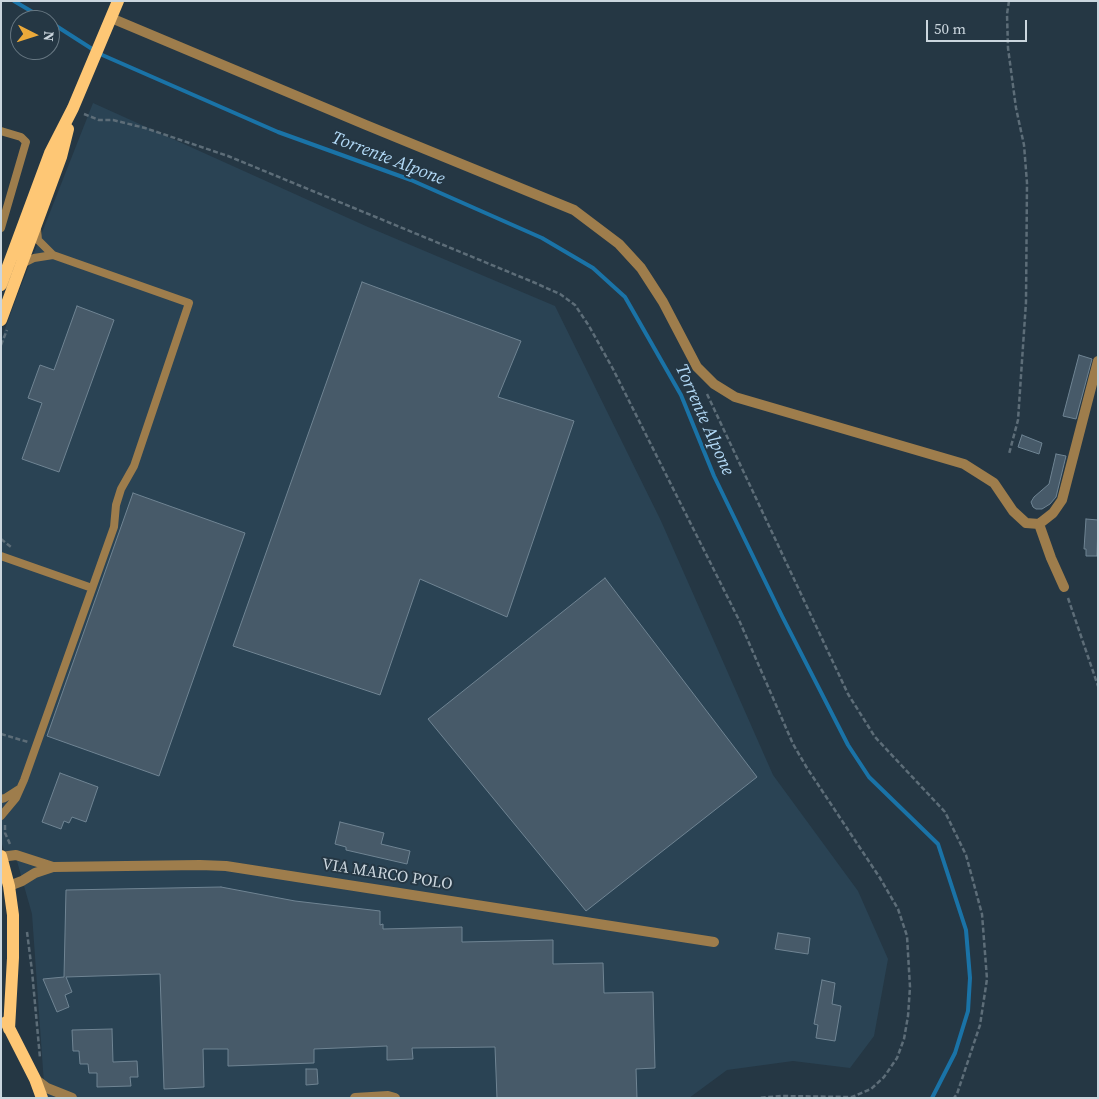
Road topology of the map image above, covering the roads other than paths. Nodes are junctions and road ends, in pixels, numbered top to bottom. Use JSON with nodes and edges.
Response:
{"nodes":[{"id":1,"x":118,"y":1,"type":"edge"},
{"id":2,"x":111,"y":18,"type":"junction"},
{"id":3,"x":74,"y":106,"type":"junction"},
{"id":4,"x":1,"y":131,"type":"edge"},
{"id":5,"x":37,"y":222,"type":"junction"},
{"id":6,"x":1,"y":228,"type":"edge"},
{"id":7,"x":53,"y":255,"type":"junction"},
{"id":8,"x":22,"y":264,"type":"junction"},
{"id":9,"x":1,"y":285,"type":"edge"},
{"id":10,"x":1,"y":320,"type":"edge"},
{"id":11,"x":1098,"y":360,"type":"edge"},
{"id":12,"x":1039,"y":524,"type":"junction"},
{"id":13,"x":3,"y":557,"type":"edge"},
{"id":14,"x":1064,"y":587,"type":"road end"},
{"id":15,"x":92,"y":588,"type":"junction"},
{"id":16,"x":21,"y":788,"type":"junction"},
{"id":17,"x":1,"y":799,"type":"edge"},
{"id":18,"x":4,"y":818,"type":"edge"},
{"id":19,"x":1,"y":856,"type":"edge"},
{"id":20,"x":53,"y":867,"type":"junction"},
{"id":21,"x":9,"y":886,"type":"junction"},
{"id":22,"x":714,"y":942,"type":"dead end"},
{"id":23,"x":1,"y":1013,"type":"edge"},
{"id":24,"x":9,"y":1029,"type":"junction"},
{"id":25,"x":35,"y":1079,"type":"junction"},
{"id":26,"x":42,"y":1098,"type":"edge"},
{"id":27,"x":72,"y":1098,"type":"edge"},
{"id":28,"x":355,"y":1098,"type":"edge"},
{"id":29,"x":395,"y":1098,"type":"edge"}],
"edges":[{"from":1,"to":2,"type":"main road"},
{"from":2,"to":3,"type":"main road"},
{"from":2,"to":12,"type":"street"},
{"from":3,"to":5,"type":"main road"},
{"from":3,"to":9,"type":"main road"},
{"from":4,"to":6,"type":"lane"},
{"from":5,"to":7,"type":"lane"},
{"from":5,"to":8,"type":"main road"},
{"from":7,"to":8,"type":"lane"},
{"from":7,"to":15,"type":"lane"},
{"from":8,"to":10,"type":"main road"},
{"from":11,"to":12,"type":"street"},
{"from":12,"to":14,"type":"street"},
{"from":13,"to":15,"type":"lane"},
{"from":15,"to":16,"type":"lane"},
{"from":16,"to":17,"type":"lane"},
{"from":16,"to":18,"type":"lane"},
{"from":19,"to":20,"type":"street","name":"VIA MARCO POLO"},
{"from":19,"to":21,"type":"main road"},
{"from":20,"to":21,"type":"street","name":"VIA MARCO POLO"},
{"from":20,"to":22,"type":"street","name":"VIA MARCO POLO"},
{"from":21,"to":24,"type":"main road"},
{"from":23,"to":24,"type":"main road"},
{"from":24,"to":25,"type":"main road"},
{"from":25,"to":26,"type":"main road"},
{"from":25,"to":27,"type":"street"},
{"from":28,"to":29,"type":"street"}]}
